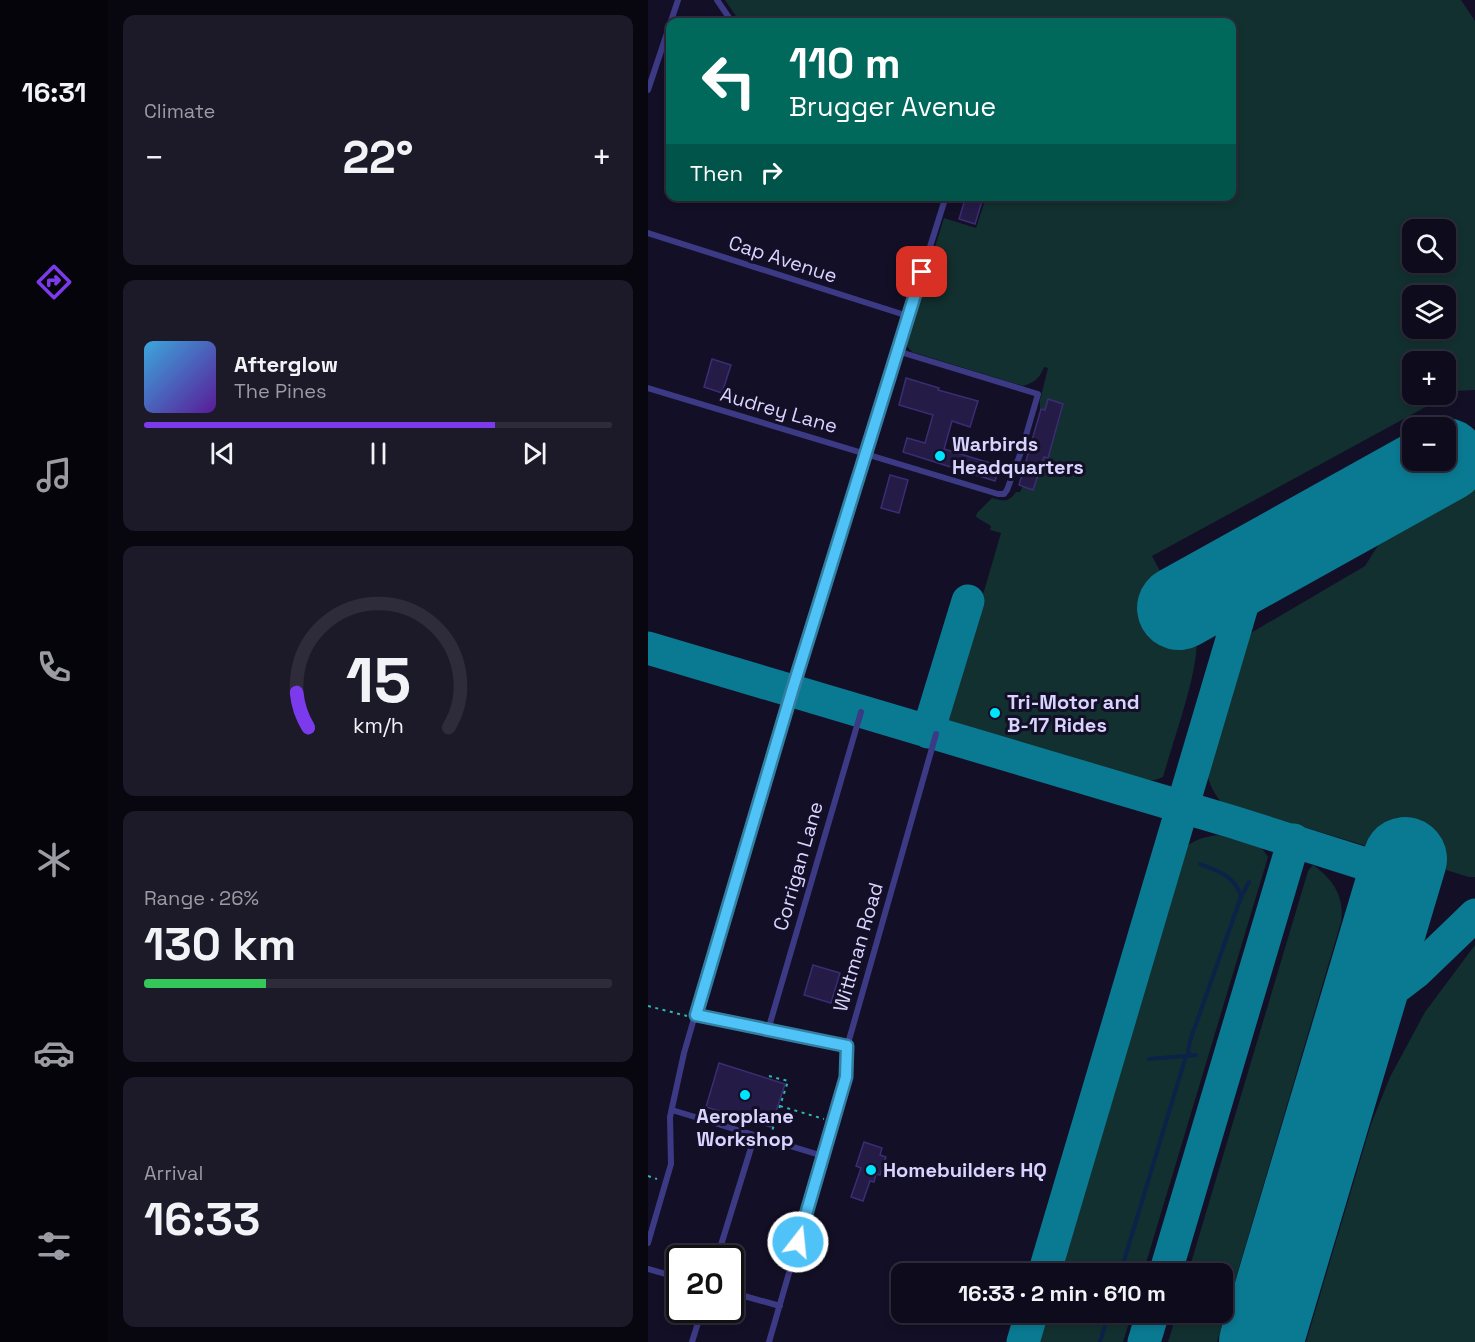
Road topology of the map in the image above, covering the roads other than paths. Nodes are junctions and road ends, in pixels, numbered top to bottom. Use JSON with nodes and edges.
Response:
{"nodes":[{"id":1,"x":678,"y":0,"type":"edge"},
{"id":2,"x":717,"y":0,"type":"edge"},
{"id":3,"x":672,"y":18,"type":"edge"},
{"id":4,"x":729,"y":18,"type":"edge"},
{"id":5,"x":666,"y":35,"type":"edge"},
{"id":6,"x":648,"y":66,"type":"edge"},
{"id":7,"x":652,"y":76,"type":"junction"},
{"id":8,"x":648,"y":90,"type":"edge"},
{"id":9,"x":944,"y":201,"type":"edge"},
{"id":10,"x":648,"y":233,"type":"edge"},
{"id":11,"x":908,"y":316,"type":"junction"},
{"id":12,"x":897,"y":351,"type":"junction"},
{"id":13,"x":648,"y":388,"type":"edge"},
{"id":14,"x":865,"y":453,"type":"junction"},
{"id":15,"x":861,"y":712,"type":"dead end"},
{"id":16,"x":936,"y":734,"type":"dead end"},
{"id":17,"x":696,"y":1015,"type":"junction"},
{"id":18,"x":768,"y":1030,"type":"junction"},
{"id":19,"x":847,"y":1046,"type":"junction"},
{"id":20,"x":672,"y":1110,"type":"junction"},
{"id":21,"x":755,"y":1135,"type":"junction"},
{"id":22,"x":823,"y":1156,"type":"junction"},
{"id":23,"x":648,"y":1243,"type":"edge"},
{"id":24,"x":721,"y":1245,"type":"edge"},
{"id":25,"x":648,"y":1269,"type":"edge"},
{"id":26,"x":666,"y":1274,"type":"edge"},
{"id":27,"x":744,"y":1296,"type":"edge"},
{"id":28,"x":780,"y":1306,"type":"junction"},
{"id":29,"x":698,"y":1323,"type":"edge"},
{"id":30,"x":692,"y":1342,"type":"edge"},
{"id":31,"x":769,"y":1342,"type":"edge"}],
"edges":[{"from":1,"to":3,"type":"lane"},
{"from":2,"to":4,"type":"lane"},
{"from":5,"to":7,"type":"lane"},
{"from":6,"to":7,"type":"lane"},
{"from":7,"to":8,"type":"lane"},
{"from":9,"to":11,"type":"lane"},
{"from":10,"to":11,"type":"lane","name":"Cap Avenue"},
{"from":11,"to":12,"type":"lane"},
{"from":12,"to":14,"type":"lane"},
{"from":12,"to":14,"type":"lane","name":"Audrey Lane"},
{"from":13,"to":14,"type":"lane","name":"Audrey Lane"},
{"from":14,"to":17,"type":"lane"},
{"from":15,"to":18,"type":"lane","name":"Corrigan Lane"},
{"from":16,"to":19,"type":"lane","name":"Wittman Road"},
{"from":17,"to":18,"type":"lane"},
{"from":17,"to":20,"type":"lane"},
{"from":18,"to":19,"type":"lane"},
{"from":19,"to":22,"type":"lane","name":"Wittman Road"},
{"from":20,"to":21,"type":"lane"},
{"from":20,"to":23,"type":"lane"},
{"from":21,"to":22,"type":"lane"},
{"from":21,"to":24,"type":"lane"},
{"from":22,"to":28,"type":"lane","name":"Wittman Road"},
{"from":25,"to":26,"type":"lane"},
{"from":27,"to":28,"type":"lane"},
{"from":28,"to":31,"type":"lane","name":"Wittman Road"},
{"from":29,"to":30,"type":"lane"}]}
